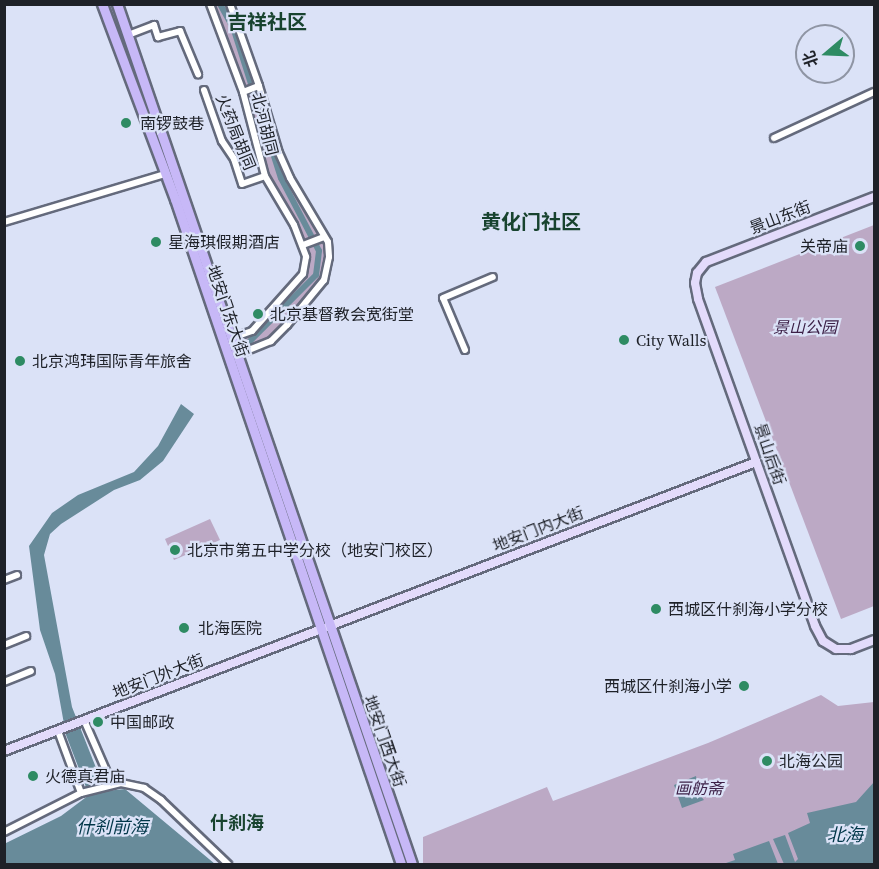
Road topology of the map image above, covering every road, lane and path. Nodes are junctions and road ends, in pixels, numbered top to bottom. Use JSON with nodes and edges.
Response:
{"nodes":[{"id":1,"x":102,"y":4,"type":"edge"},
{"id":2,"x":117,"y":4,"type":"edge"},
{"id":3,"x":210,"y":4,"type":"edge"},
{"id":4,"x":230,"y":4,"type":"edge"},
{"id":5,"x":128,"y":35,"type":"junction"},
{"id":6,"x":198,"y":74,"type":"dead end"},
{"id":7,"x":260,"y":86,"type":"junction"},
{"id":8,"x":204,"y":90,"type":"dead end"},
{"id":9,"x":243,"y":92,"type":"junction"},
{"id":10,"x":874,"y":92,"type":"edge"},
{"id":11,"x":774,"y":138,"type":"dead end"},
{"id":12,"x":165,"y":174,"type":"junction"},
{"id":13,"x":265,"y":176,"type":"junction"},
{"id":14,"x":874,"y":197,"type":"edge"},
{"id":15,"x":4,"y":222,"type":"edge"},
{"id":16,"x":324,"y":237,"type":"junction"},
{"id":17,"x":303,"y":246,"type":"junction"},
{"id":18,"x":699,"y":269,"type":"joint"},
{"id":19,"x":493,"y":277,"type":"dead end"},
{"id":20,"x":232,"y":339,"type":"junction"},
{"id":21,"x":465,"y":350,"type":"dead end"},
{"id":22,"x":237,"y":355,"type":"junction"},
{"id":23,"x":756,"y":462,"type":"junction"},
{"id":24,"x":17,"y":575,"type":"dead end"},
{"id":25,"x":4,"y":580,"type":"edge"},
{"id":26,"x":327,"y":627,"type":"junction"},
{"id":27,"x":26,"y":636,"type":"dead end"},
{"id":28,"x":874,"y":640,"type":"edge"},
{"id":29,"x":4,"y":645,"type":"edge"},
{"id":30,"x":31,"y":671,"type":"dead end"},
{"id":31,"x":4,"y":682,"type":"edge"},
{"id":32,"x":84,"y":720,"type":"junction"},
{"id":33,"x":58,"y":730,"type":"junction"},
{"id":34,"x":4,"y":751,"type":"edge"},
{"id":35,"x":112,"y":784,"type":"junction"},
{"id":36,"x":81,"y":793,"type":"junction"},
{"id":37,"x":5,"y":830,"type":"edge"},
{"id":38,"x":228,"y":864,"type":"edge"},
{"id":39,"x":398,"y":864,"type":"edge"},
{"id":40,"x":412,"y":864,"type":"edge"}],
"edges":[{"from":1,"to":12,"type":"main road","name":"地安门东大街"},
{"from":2,"to":5,"type":"main road","name":"地安门东大街"},
{"from":3,"to":9,"type":"street","name":"北河胡同"},
{"from":4,"to":7,"type":"street"},
{"from":5,"to":6,"type":"street"},
{"from":5,"to":20,"type":"main road","name":"地安门东大街"},
{"from":7,"to":9,"type":"street"},
{"from":7,"to":16,"type":"street"},
{"from":8,"to":13,"type":"street","name":"火药局胡同"},
{"from":9,"to":13,"type":"street","name":"北河胡同"},
{"from":10,"to":11,"type":"street"},
{"from":12,"to":15,"type":"street"},
{"from":12,"to":26,"type":"main road","name":"地安门东大街"},
{"from":13,"to":17,"type":"street","name":"北河胡同"},
{"from":14,"to":18,"type":"main road","name":"景山东街"},
{"from":16,"to":17,"type":"street"},
{"from":16,"to":22,"type":"street"},
{"from":17,"to":20,"type":"street"},
{"from":18,"to":23,"type":"main road","name":"景山后街"},
{"from":19,"to":21,"type":"street"},
{"from":20,"to":22,"type":"main road","name":"地安门东大街"},
{"from":22,"to":26,"type":"main road","name":"地安门东大街"},
{"from":23,"to":26,"type":"main road","name":"地安门内大街"},
{"from":23,"to":28,"type":"main road","name":"景山后街"},
{"from":24,"to":25,"type":"street"},
{"from":26,"to":32,"type":"main road","name":"地安门外大街"},
{"from":26,"to":39,"type":"main road","name":"地安门西大街"},
{"from":26,"to":40,"type":"main road","name":"地安门西大街"},
{"from":27,"to":29,"type":"street"},
{"from":30,"to":31,"type":"street"},
{"from":32,"to":33,"type":"main road","name":"地安门外大街"},
{"from":32,"to":35,"type":"street"},
{"from":33,"to":34,"type":"main road","name":"地安门外大街"},
{"from":33,"to":36,"type":"street"},
{"from":35,"to":36,"type":"street"},
{"from":35,"to":38,"type":"street"},
{"from":36,"to":37,"type":"street"}]}
